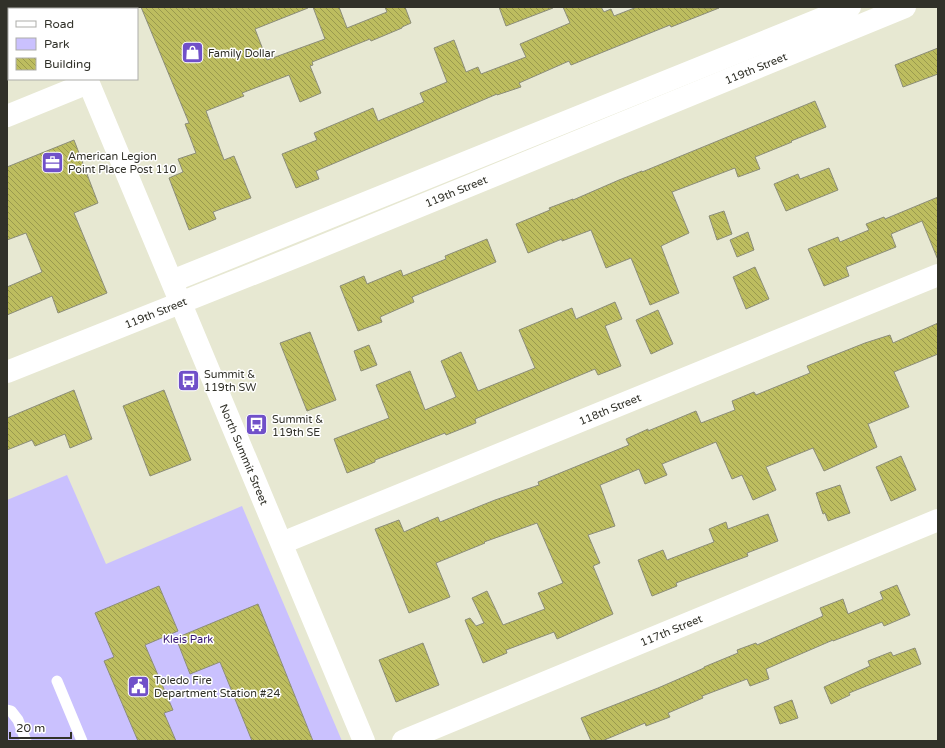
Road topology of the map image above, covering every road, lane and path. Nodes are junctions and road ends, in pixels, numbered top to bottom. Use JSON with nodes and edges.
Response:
{"nodes":[{"id":1,"x":850,"y":7,"type":"edge"},
{"id":2,"x":905,"y":7,"type":"edge"},
{"id":3,"x":88,"y":81,"type":"edge"},
{"id":4,"x":7,"y":116,"type":"edge"},
{"id":5,"x":938,"y":275,"type":"edge"},
{"id":6,"x":172,"y":281,"type":"junction"},
{"id":7,"x":181,"y":302,"type":"junction"},
{"id":8,"x":7,"y":372,"type":"edge"},
{"id":9,"x":938,"y":520,"type":"edge"},
{"id":10,"x":282,"y":543,"type":"junction"},
{"id":11,"x":56,"y":681,"type":"dead end"},
{"id":12,"x":7,"y":710,"type":"edge"},
{"id":13,"x":26,"y":741,"type":"edge"},
{"id":14,"x":82,"y":741,"type":"edge"},
{"id":15,"x":364,"y":741,"type":"edge"},
{"id":16,"x":403,"y":741,"type":"edge"}],
"edges":[{"from":1,"to":6,"type":"street","name":"119th Street"},
{"from":2,"to":7,"type":"street","name":"119th Street"},
{"from":3,"to":4,"type":"street"},
{"from":3,"to":6,"type":"street","name":"North Summit Street"},
{"from":5,"to":10,"type":"street","name":"118th Street"},
{"from":6,"to":7,"type":"street","name":"North Summit Street"},
{"from":7,"to":8,"type":"street","name":"119th Street"},
{"from":7,"to":10,"type":"street","name":"North Summit Street"},
{"from":9,"to":16,"type":"street","name":"117th Street"},
{"from":10,"to":15,"type":"street","name":"North Summit Street"},
{"from":11,"to":14,"type":"lane"},
{"from":12,"to":13,"type":"lane"}]}
